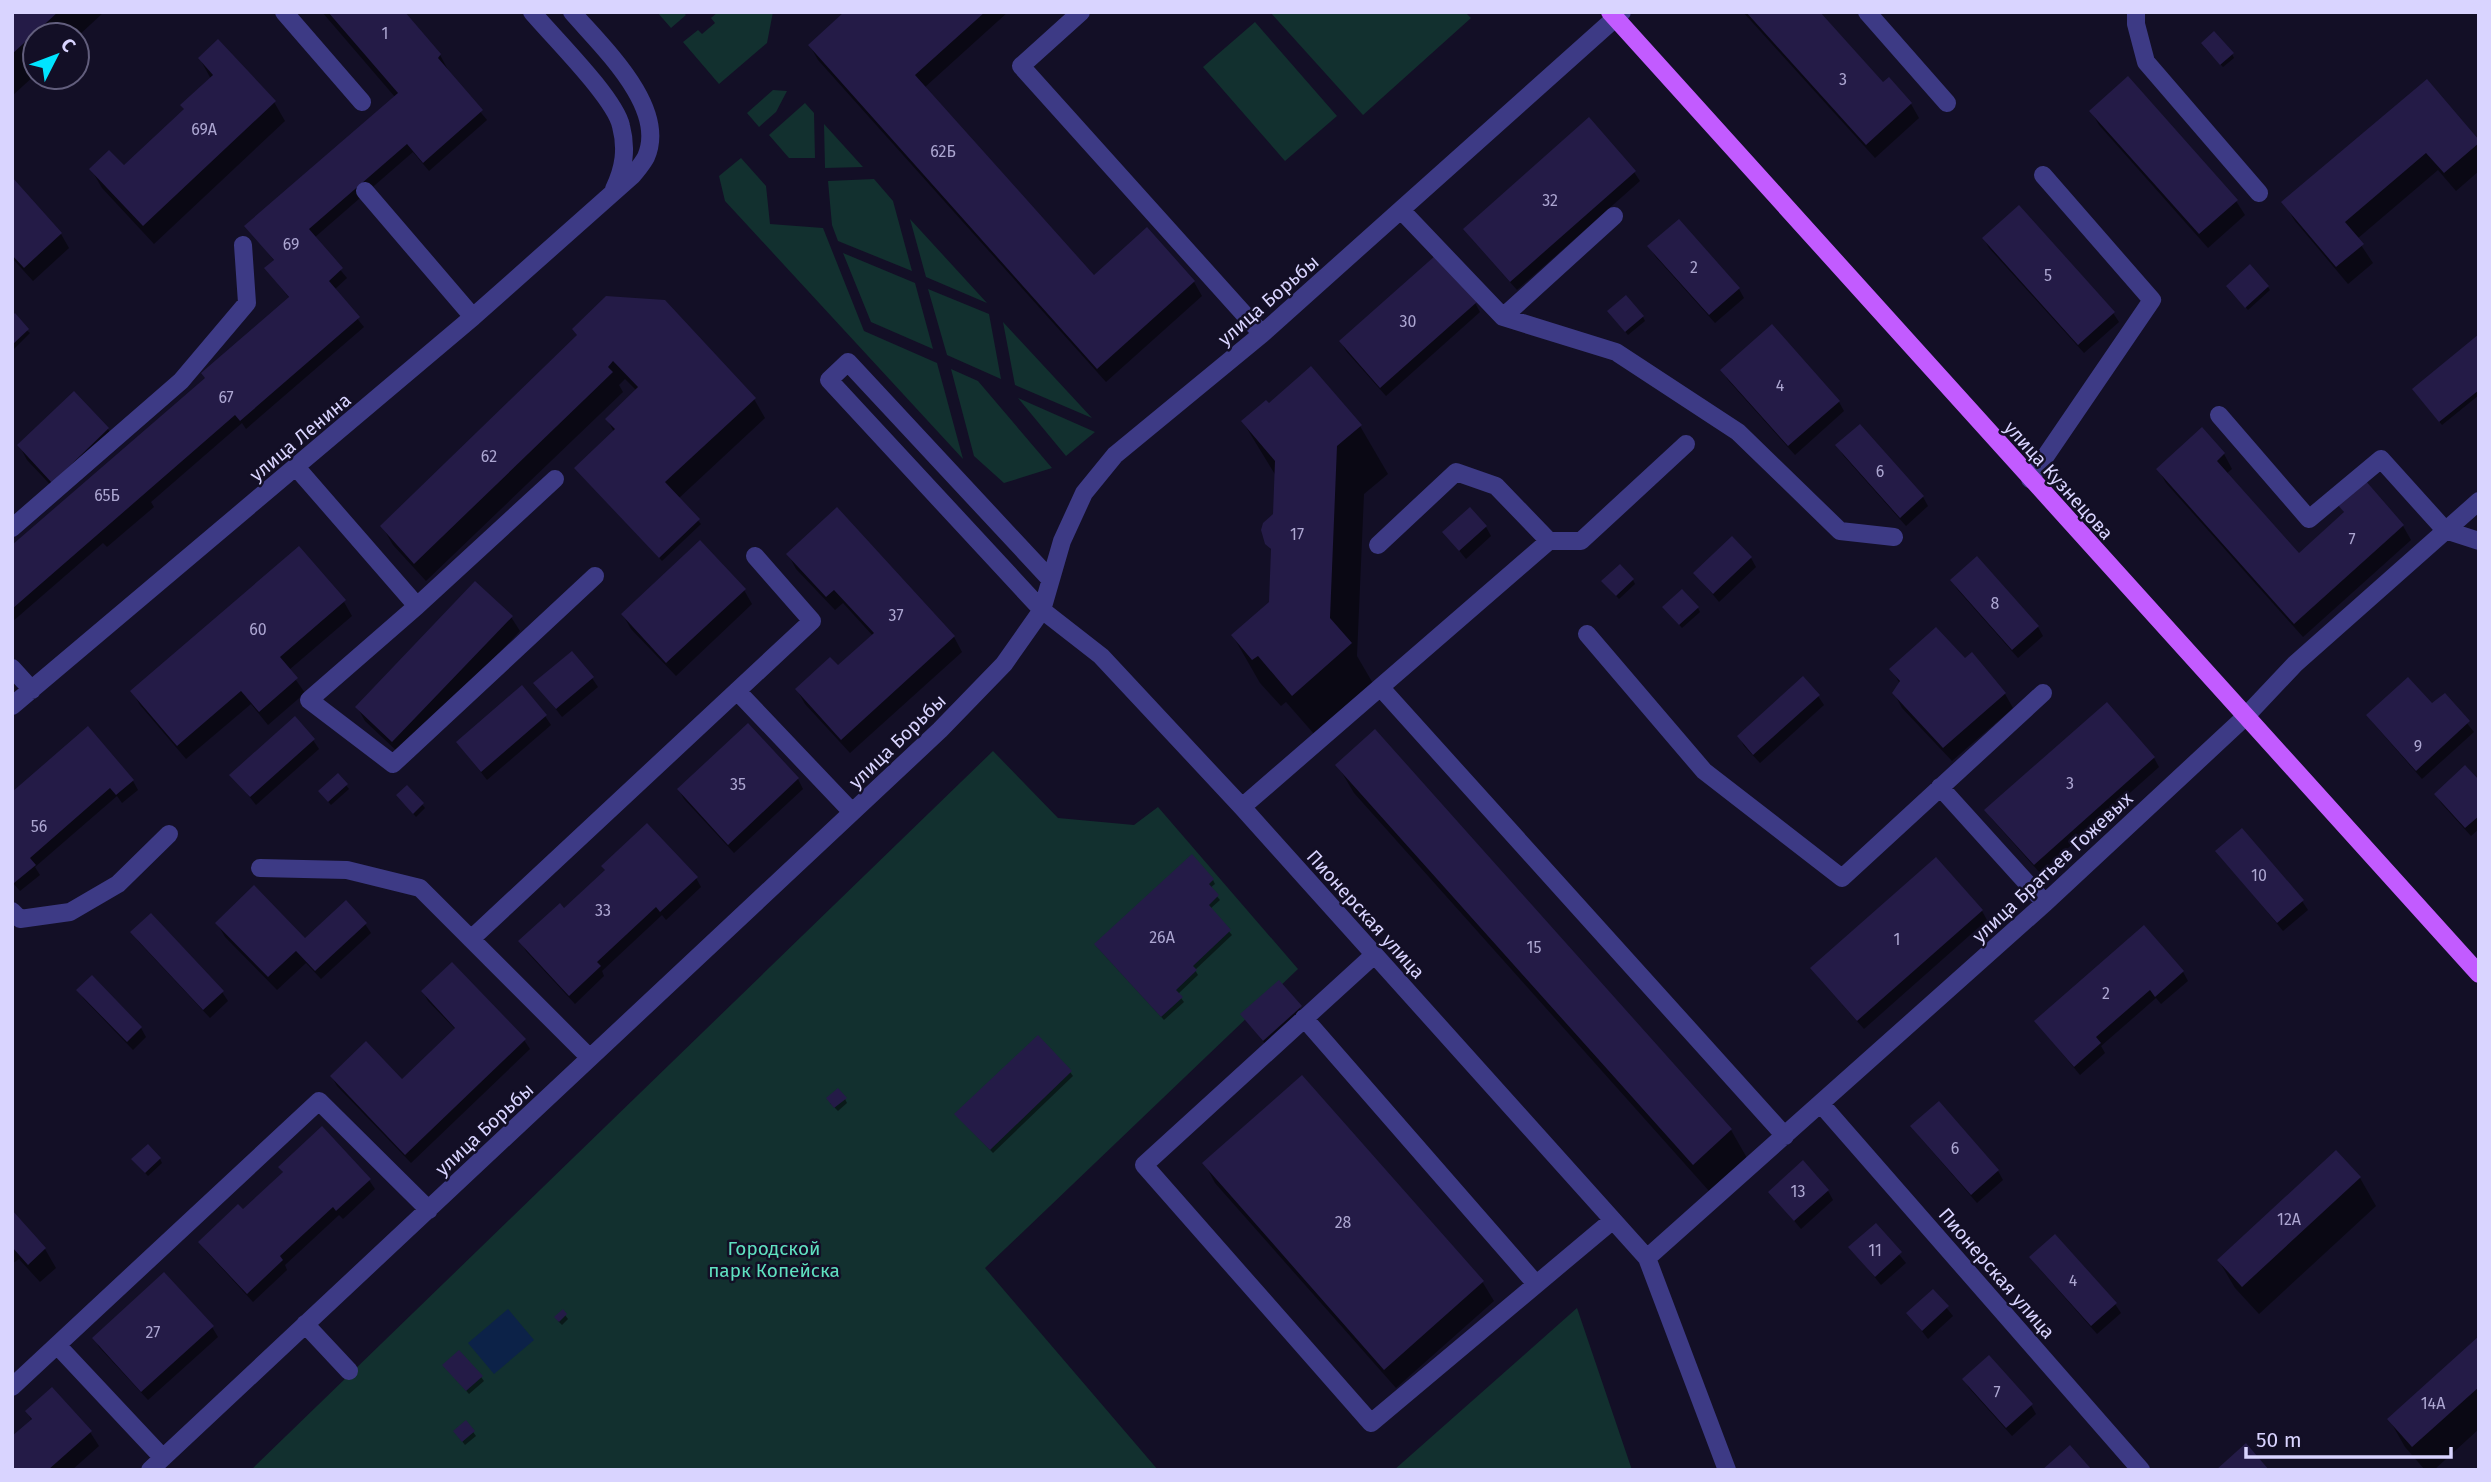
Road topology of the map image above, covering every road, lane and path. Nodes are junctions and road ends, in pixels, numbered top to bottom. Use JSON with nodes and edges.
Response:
{"nodes":[{"id":1,"x":284,"y":12,"type":"edge"},
{"id":2,"x":532,"y":12,"type":"edge"},
{"id":3,"x":572,"y":12,"type":"edge"},
{"id":4,"x":1081,"y":12,"type":"edge"},
{"id":5,"x":1867,"y":12,"type":"edge"},
{"id":6,"x":2136,"y":12,"type":"edge"},
{"id":7,"x":1616,"y":14,"type":"edge"},
{"id":8,"x":362,"y":102,"type":"dead end"},
{"id":9,"x":1947,"y":103,"type":"dead end"},
{"id":10,"x":2043,"y":175,"type":"dead end"},
{"id":11,"x":365,"y":191,"type":"dead end"},
{"id":12,"x":2259,"y":192,"type":"dead end"},
{"id":13,"x":611,"y":195,"type":"junction"},
{"id":14,"x":1401,"y":210,"type":"junction"},
{"id":15,"x":1614,"y":216,"type":"dead end"},
{"id":16,"x":243,"y":245,"type":"dead end"},
{"id":17,"x":473,"y":317,"type":"junction"},
{"id":18,"x":1503,"y":317,"type":"junction"},
{"id":19,"x":1262,"y":334,"type":"junction"},
{"id":20,"x":2219,"y":415,"type":"dead end"},
{"id":21,"x":1686,"y":444,"type":"dead end"},
{"id":22,"x":296,"y":467,"type":"junction"},
{"id":23,"x":555,"y":479,"type":"dead end"},
{"id":24,"x":2030,"y":479,"type":"junction"},
{"id":25,"x":2479,"y":501,"type":"edge"},
{"id":26,"x":12,"y":528,"type":"edge"},
{"id":27,"x":2445,"y":530,"type":"junction"},
{"id":28,"x":1894,"y":537,"type":"dead end"},
{"id":29,"x":1549,"y":541,"type":"junction"},
{"id":30,"x":2479,"y":541,"type":"edge"},
{"id":31,"x":1378,"y":545,"type":"dead end"},
{"id":32,"x":755,"y":555,"type":"dead end"},
{"id":33,"x":595,"y":576,"type":"dead end"},
{"id":34,"x":1051,"y":579,"type":"junction"},
{"id":35,"x":417,"y":606,"type":"junction"},
{"id":36,"x":1042,"y":610,"type":"junction"},
{"id":37,"x":1587,"y":634,"type":"dead end"},
{"id":38,"x":12,"y":668,"type":"edge"},
{"id":39,"x":1381,"y":688,"type":"junction"},
{"id":40,"x":32,"y":690,"type":"junction"},
{"id":41,"x":737,"y":691,"type":"junction"},
{"id":42,"x":2043,"y":693,"type":"dead end"},
{"id":43,"x":12,"y":706,"type":"edge"},
{"id":44,"x":2245,"y":717,"type":"junction"},
{"id":45,"x":1940,"y":787,"type":"junction"},
{"id":46,"x":1242,"y":807,"type":"junction"},
{"id":47,"x":852,"y":812,"type":"junction"},
{"id":48,"x":169,"y":834,"type":"dead end"},
{"id":49,"x":260,"y":868,"type":"dead end"},
{"id":50,"x":2045,"y":903,"type":"junction"},
{"id":51,"x":12,"y":911,"type":"edge"},
{"id":52,"x":471,"y":939,"type":"junction"},
{"id":53,"x":1374,"y":954,"type":"junction"},
{"id":54,"x":2479,"y":974,"type":"edge"},
{"id":55,"x":1304,"y":1018,"type":"junction"},
{"id":56,"x":590,"y":1058,"type":"junction"},
{"id":57,"x":1821,"y":1104,"type":"junction"},
{"id":58,"x":1785,"y":1136,"type":"junction"},
{"id":59,"x":429,"y":1210,"type":"junction"},
{"id":60,"x":1613,"y":1220,"type":"junction"},
{"id":61,"x":1647,"y":1258,"type":"junction"},
{"id":62,"x":1536,"y":1284,"type":"junction"},
{"id":63,"x":305,"y":1324,"type":"junction"},
{"id":64,"x":57,"y":1345,"type":"junction"},
{"id":65,"x":349,"y":1371,"type":"dead end"},
{"id":66,"x":12,"y":1387,"type":"edge"},
{"id":67,"x":157,"y":1464,"type":"edge"},
{"id":68,"x":1727,"y":1470,"type":"edge"},
{"id":69,"x":2141,"y":1470,"type":"edge"}],
"edges":[{"from":1,"to":8,"type":"street"},
{"from":2,"to":13,"type":"street"},
{"from":3,"to":13,"type":"street","name":"улица Ленина"},
{"from":4,"to":19,"type":"street"},
{"from":5,"to":9,"type":"street"},
{"from":6,"to":12,"type":"street"},
{"from":7,"to":14,"type":"street","name":"улица Борьбы"},
{"from":7,"to":24,"type":"main road","name":"улица Кузнецова"},
{"from":10,"to":24,"type":"street"},
{"from":11,"to":17,"type":"street"},
{"from":13,"to":17,"type":"street","name":"улица Ленина"},
{"from":14,"to":18,"type":"street"},
{"from":14,"to":19,"type":"street","name":"улица Борьбы"},
{"from":15,"to":18,"type":"street"},
{"from":16,"to":26,"type":"street"},
{"from":17,"to":22,"type":"street","name":"улица Ленина"},
{"from":18,"to":28,"type":"street"},
{"from":19,"to":34,"type":"street","name":"улица Борьбы"},
{"from":20,"to":27,"type":"street"},
{"from":21,"to":29,"type":"street"},
{"from":22,"to":35,"type":"street"},
{"from":22,"to":40,"type":"street","name":"улица Ленина"},
{"from":23,"to":35,"type":"street"},
{"from":24,"to":44,"type":"main road","name":"улица Кузнецова"},
{"from":25,"to":27,"type":"street","name":"улица Братьев Гожевых"},
{"from":27,"to":30,"type":"street"},
{"from":27,"to":44,"type":"street","name":"улица Братьев Гожевых"},
{"from":29,"to":31,"type":"street"},
{"from":29,"to":39,"type":"street"},
{"from":32,"to":41,"type":"street"},
{"from":33,"to":35,"type":"street"},
{"from":34,"to":36,"type":"street","name":"улица Борьбы"},
{"from":34,"to":36,"type":"street","name":"Пионерская улица"},
{"from":36,"to":46,"type":"street","name":"Пионерская улица"},
{"from":36,"to":47,"type":"street","name":"улица Борьбы"},
{"from":37,"to":45,"type":"street"},
{"from":38,"to":40,"type":"street"},
{"from":39,"to":46,"type":"street"},
{"from":39,"to":58,"type":"street"},
{"from":40,"to":43,"type":"street","name":"улица Ленина"},
{"from":41,"to":47,"type":"street"},
{"from":41,"to":52,"type":"street"},
{"from":42,"to":45,"type":"street"},
{"from":44,"to":50,"type":"street","name":"улица Братьев Гожевых"},
{"from":44,"to":54,"type":"main road","name":"улица Кузнецова"},
{"from":45,"to":50,"type":"street"},
{"from":46,"to":53,"type":"street","name":"Пионерская улица"},
{"from":47,"to":56,"type":"street","name":"улица Борьбы"},
{"from":48,"to":51,"type":"street"},
{"from":49,"to":52,"type":"street"},
{"from":50,"to":57,"type":"street","name":"улица Братьев Гожевых"},
{"from":52,"to":56,"type":"street"},
{"from":53,"to":55,"type":"street"},
{"from":53,"to":60,"type":"street","name":"Пионерская улица"},
{"from":55,"to":62,"type":"street"},
{"from":55,"to":62,"type":"street"},
{"from":56,"to":59,"type":"street","name":"улица Борьбы"},
{"from":57,"to":58,"type":"street","name":"улица Братьев Гожевых"},
{"from":57,"to":69,"type":"street","name":"Пионерская улица"},
{"from":58,"to":61,"type":"street","name":"улица Братьев Гожевых"},
{"from":59,"to":63,"type":"street","name":"улица Борьбы"},
{"from":59,"to":64,"type":"street"},
{"from":60,"to":61,"type":"street","name":"Пионерская улица"},
{"from":60,"to":62,"type":"street"},
{"from":61,"to":68,"type":"street"},
{"from":63,"to":65,"type":"street"},
{"from":63,"to":67,"type":"street","name":"улица Борьбы"},
{"from":64,"to":66,"type":"street"},
{"from":64,"to":67,"type":"street"}]}
